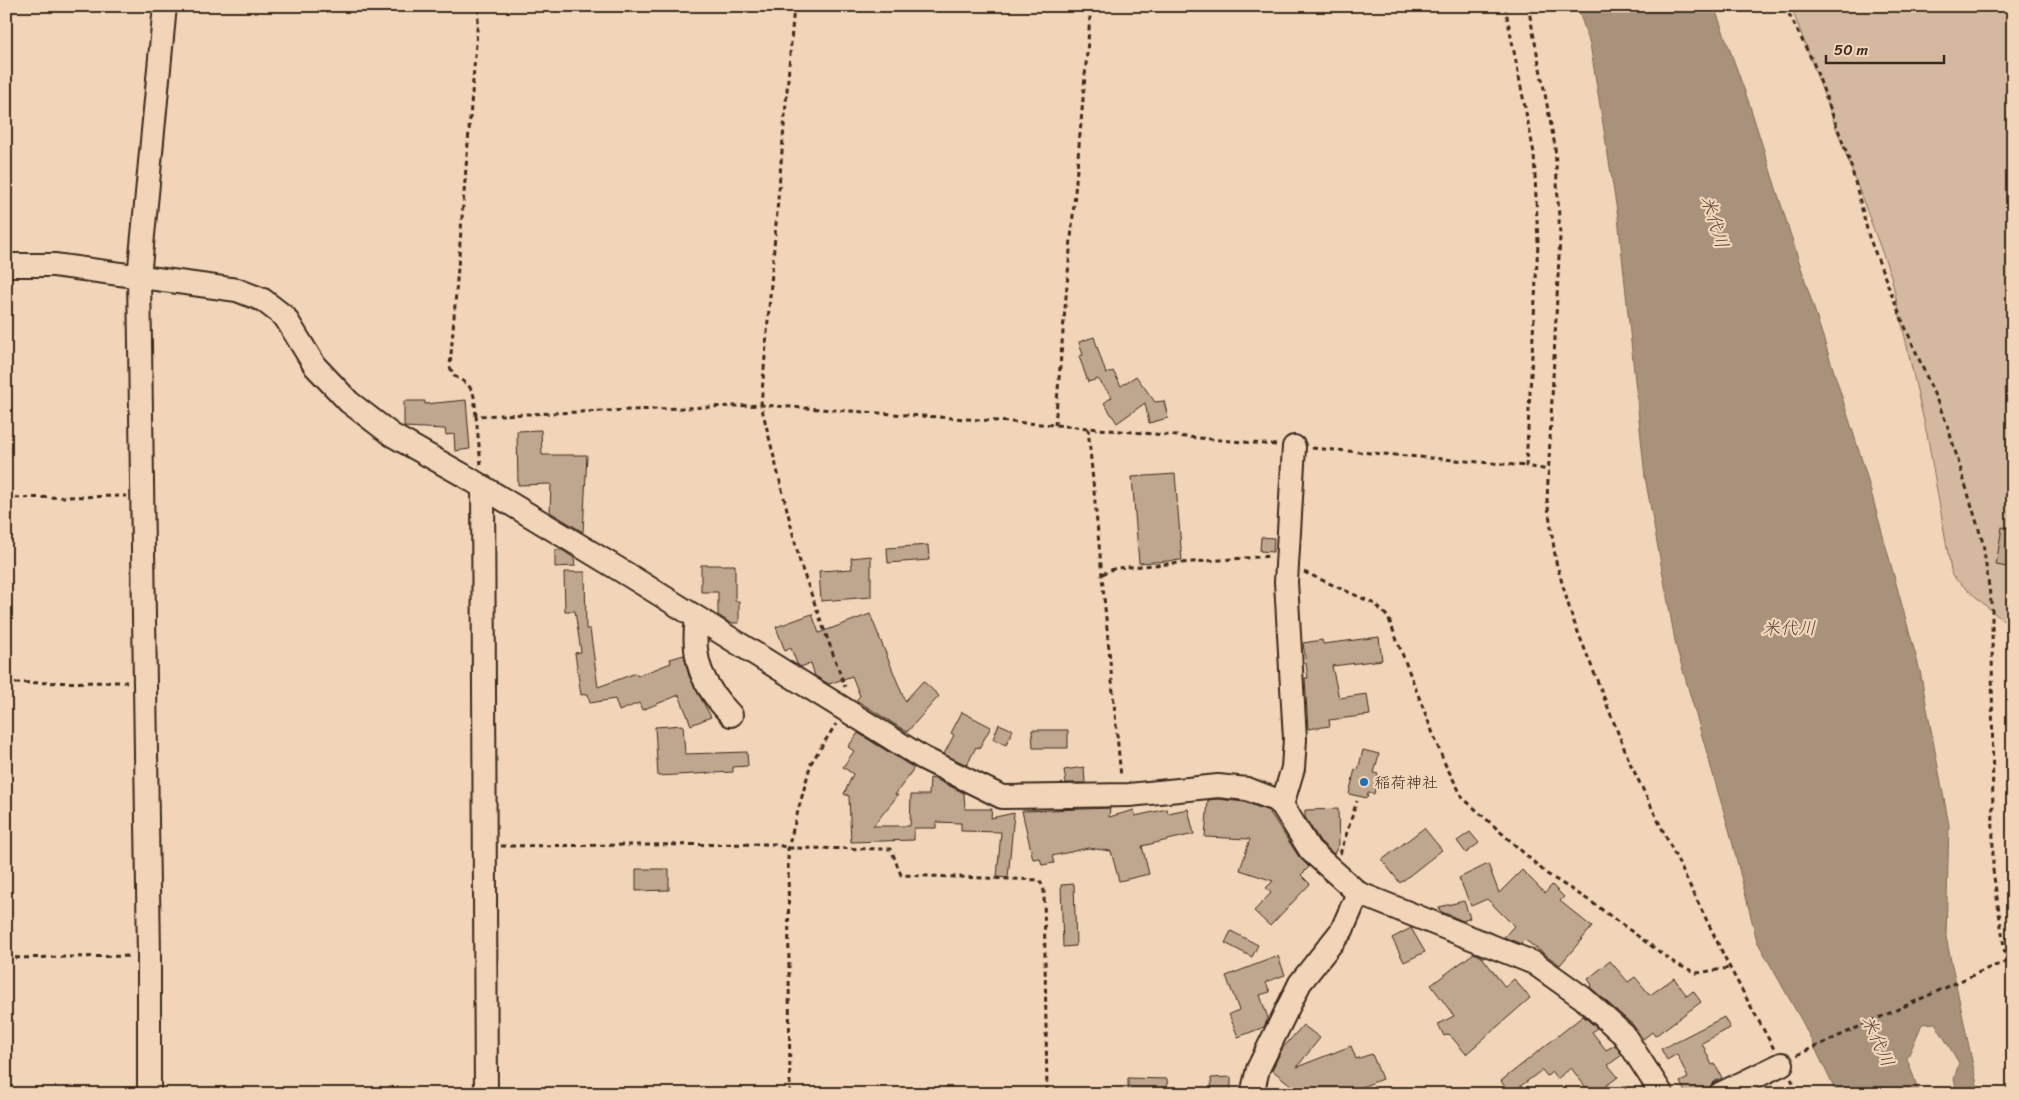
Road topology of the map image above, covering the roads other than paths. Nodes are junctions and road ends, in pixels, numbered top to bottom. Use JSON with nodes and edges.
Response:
{"nodes":[{"id":1,"x":164,"y":6,"type":"edge"},
{"id":2,"x":6,"y":265,"type":"edge"},
{"id":3,"x":139,"y":277,"type":"junction"},
{"id":4,"x":1294,"y":447,"type":"road end"},
{"id":5,"x":483,"y":487,"type":"junction"},
{"id":6,"x":697,"y":618,"type":"junction"},
{"id":7,"x":731,"y":715,"type":"dead end"},
{"id":8,"x":1282,"y":805,"type":"junction"},
{"id":9,"x":1358,"y":893,"type":"junction"},
{"id":10,"x":1790,"y":1059,"type":"road end"},
{"id":11,"x":149,"y":1094,"type":"edge"},
{"id":12,"x":486,"y":1094,"type":"edge"},
{"id":13,"x":1252,"y":1094,"type":"edge"},
{"id":14,"x":1662,"y":1094,"type":"edge"},
{"id":15,"x":1720,"y":1094,"type":"edge"}],
"edges":[{"from":1,"to":3,"type":"street"},
{"from":2,"to":3,"type":"street"},
{"from":3,"to":5,"type":"street"},
{"from":3,"to":11,"type":"street"},
{"from":4,"to":8,"type":"street"},
{"from":5,"to":6,"type":"street"},
{"from":5,"to":12,"type":"street"},
{"from":6,"to":7,"type":"street"},
{"from":6,"to":8,"type":"street"},
{"from":8,"to":9,"type":"street"},
{"from":9,"to":13,"type":"street"},
{"from":9,"to":14,"type":"street"},
{"from":10,"to":15,"type":"street"}]}
